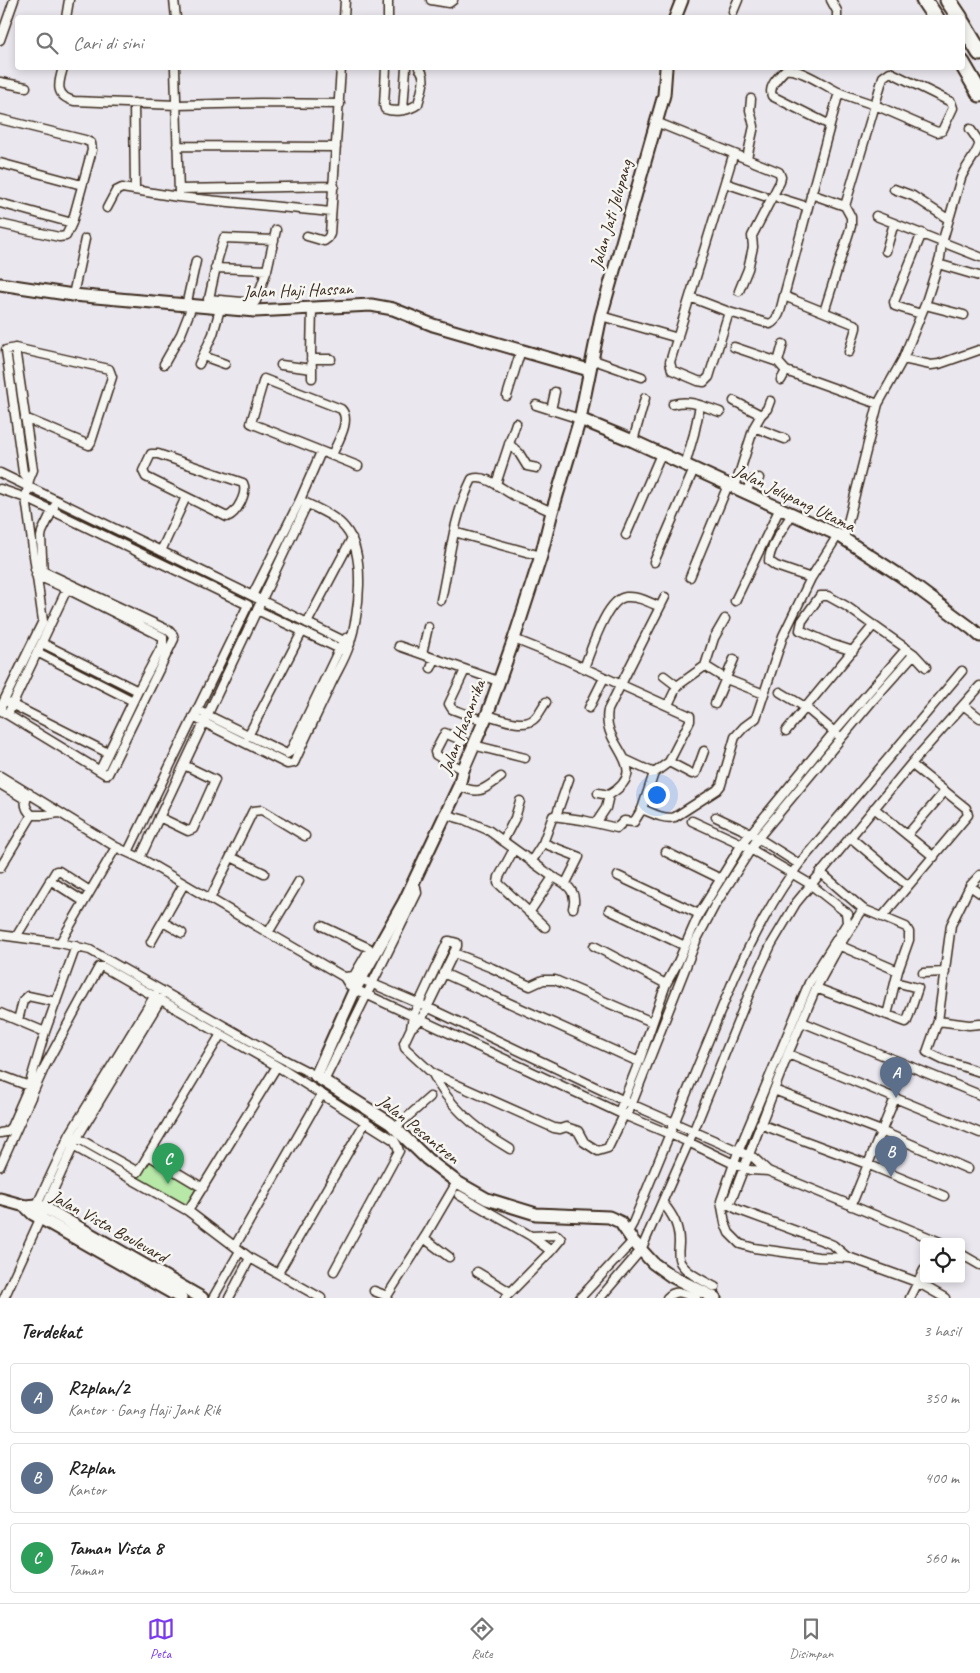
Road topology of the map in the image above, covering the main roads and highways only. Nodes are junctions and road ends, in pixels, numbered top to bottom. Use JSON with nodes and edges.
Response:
{"nodes":[{"id":1,"x":924,"y":0,"type":"edge"},
{"id":2,"x":948,"y":0,"type":"edge"},
{"id":3,"x":934,"y":15,"type":"edge"},
{"id":4,"x":958,"y":15,"type":"edge"},
{"id":5,"x":965,"y":28,"type":"edge"},
{"id":6,"x":980,"y":54,"type":"edge"},
{"id":7,"x":965,"y":68,"type":"edge"},
{"id":8,"x":980,"y":94,"type":"edge"}],
"edges":[{"from":1,"to":3,"type":"highway"},
{"from":2,"to":4,"type":"highway"},
{"from":5,"to":6,"type":"highway"},
{"from":7,"to":8,"type":"highway"}]}
